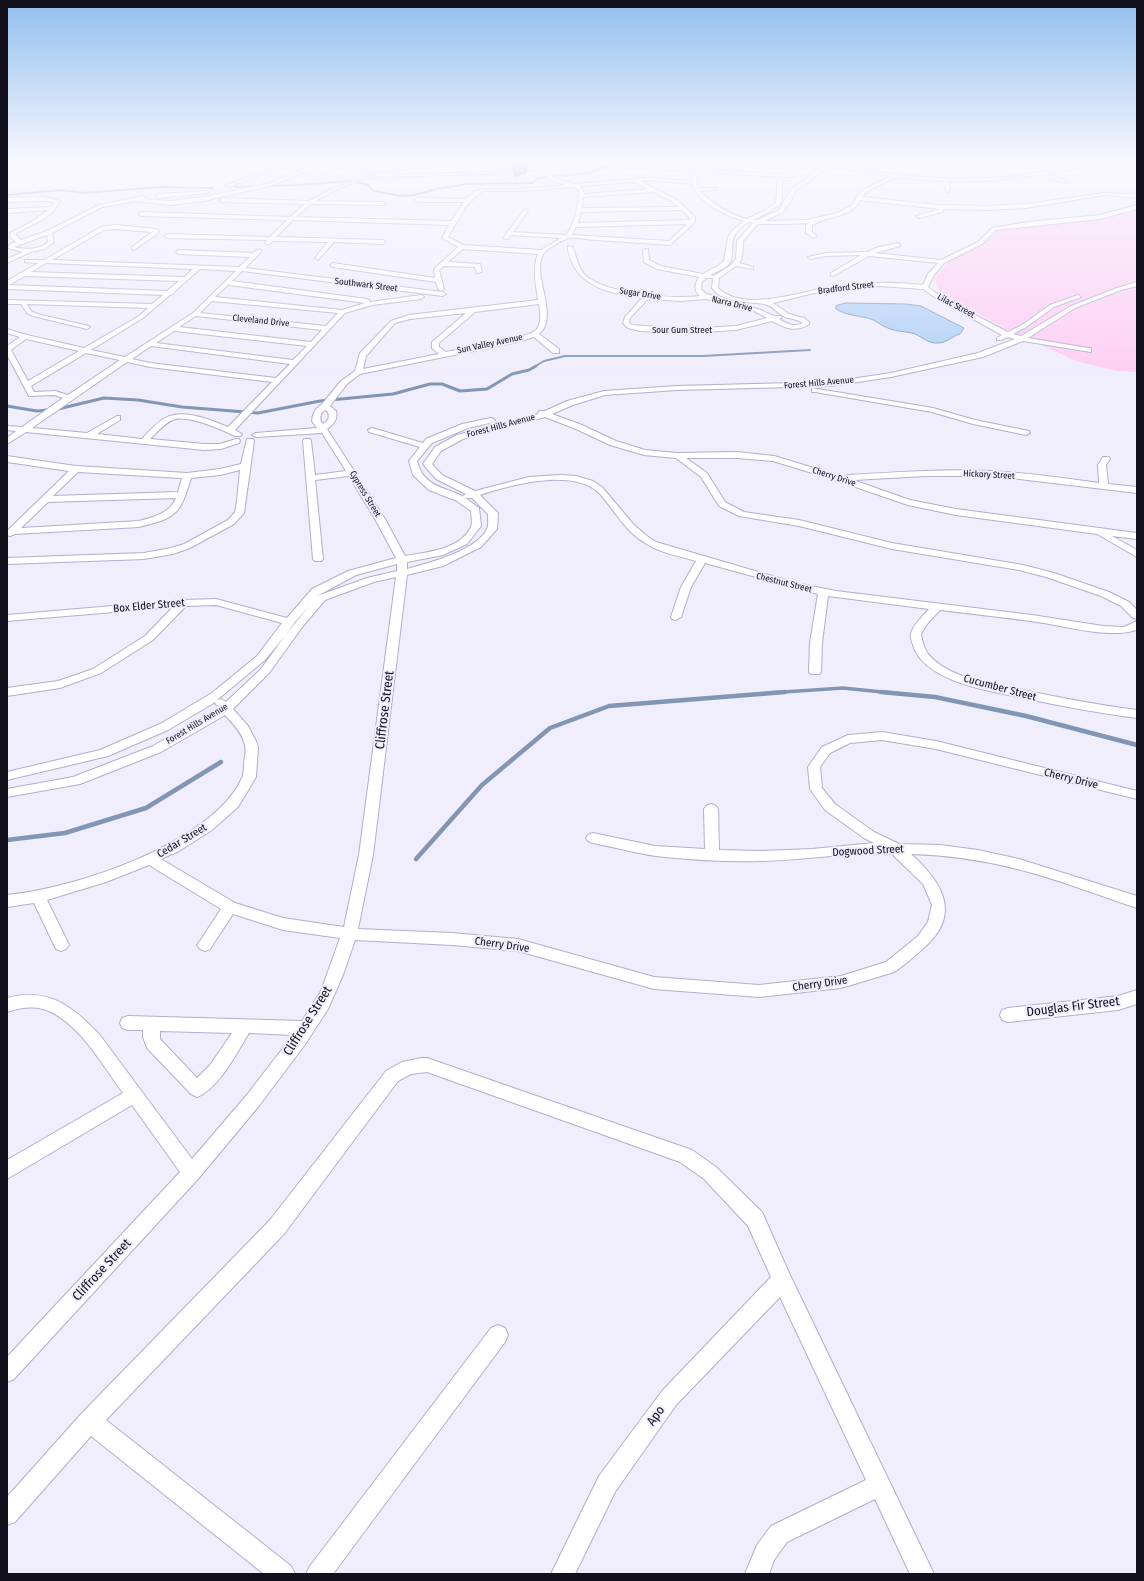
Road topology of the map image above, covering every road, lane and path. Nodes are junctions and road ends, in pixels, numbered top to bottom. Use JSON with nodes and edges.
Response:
{"nodes":[{"id":1,"x":10,"y":237,"type":"edge"},
{"id":2,"x":35,"y":237,"type":"edge"},
{"id":3,"x":50,"y":237,"type":"edge"},
{"id":4,"x":150,"y":237,"type":"edge"},
{"id":5,"x":194,"y":237,"type":"edge"},
{"id":6,"x":273,"y":237,"type":"edge"},
{"id":7,"x":446,"y":237,"type":"edge"},
{"id":8,"x":506,"y":237,"type":"edge"},
{"id":9,"x":566,"y":237,"type":"edge"},
{"id":10,"x":578,"y":237,"type":"edge"},
{"id":11,"x":677,"y":237,"type":"edge"},
{"id":12,"x":731,"y":237,"type":"edge"},
{"id":13,"x":744,"y":237,"type":"edge"},
{"id":14,"x":986,"y":237,"type":"edge"},
{"id":15,"x":76,"y":238,"type":"dead end"},
{"id":16,"x":84,"y":238,"type":"joint"},
{"id":17,"x":271,"y":239,"type":"junction"},
{"id":18,"x":22,"y":241,"type":"junction"},
{"id":19,"x":50,"y":241,"type":"junction"},
{"id":20,"x":332,"y":241,"type":"junction"},
{"id":21,"x":382,"y":242,"type":"dead end"},
{"id":22,"x":503,"y":242,"type":"dead end"},
{"id":23,"x":266,"y":245,"type":"dead end"},
{"id":24,"x":898,"y":245,"type":"dead end"},
{"id":25,"x":462,"y":247,"type":"junction"},
{"id":26,"x":570,"y":247,"type":"dead end"},
{"id":27,"x":134,"y":248,"type":"dead end"},
{"id":28,"x":36,"y":249,"type":"junction"},
{"id":29,"x":17,"y":250,"type":"junction"},
{"id":30,"x":646,"y":250,"type":"dead end"},
{"id":31,"x":179,"y":252,"type":"dead end"},
{"id":32,"x":542,"y":252,"type":"junction"},
{"id":33,"x":867,"y":255,"type":"junction"},
{"id":34,"x":811,"y":257,"type":"dead end"},
{"id":35,"x":14,"y":258,"type":"junction"},
{"id":36,"x":318,"y":258,"type":"dead end"},
{"id":37,"x":7,"y":261,"type":"edge"},
{"id":38,"x":27,"y":261,"type":"dead end"},
{"id":39,"x":45,"y":261,"type":"junction"},
{"id":40,"x":942,"y":262,"type":"junction"},
{"id":41,"x":442,"y":264,"type":"junction"},
{"id":42,"x":735,"y":264,"type":"junction"},
{"id":43,"x":333,"y":265,"type":"dead end"},
{"id":44,"x":199,"y":267,"type":"junction"},
{"id":45,"x":751,"y":268,"type":"dead end"},
{"id":46,"x":242,"y":269,"type":"junction"},
{"id":47,"x":479,"y":272,"type":"dead end"},
{"id":48,"x":24,"y":274,"type":"junction"},
{"id":49,"x":833,"y":274,"type":"dead end"},
{"id":50,"x":704,"y":276,"type":"junction"},
{"id":51,"x":716,"y":277,"type":"junction"},
{"id":52,"x":1137,"y":278,"type":"edge"},
{"id":53,"x":186,"y":279,"type":"junction"},
{"id":54,"x":440,"y":281,"type":"junction"},
{"id":55,"x":229,"y":283,"type":"junction"},
{"id":56,"x":7,"y":284,"type":"edge"},
{"id":57,"x":1137,"y":284,"type":"edge"},
{"id":58,"x":7,"y":287,"type":"edge"},
{"id":59,"x":925,"y":287,"type":"junction"},
{"id":60,"x":1106,"y":287,"type":"junction"},
{"id":61,"x":1119,"y":289,"type":"junction"},
{"id":62,"x":171,"y":292,"type":"junction"},
{"id":63,"x":1137,"y":292,"type":"edge"},
{"id":64,"x":443,"y":294,"type":"junction"},
{"id":65,"x":724,"y":295,"type":"junction"},
{"id":66,"x":646,"y":296,"type":"junction"},
{"id":67,"x":708,"y":298,"type":"junction"},
{"id":68,"x":212,"y":299,"type":"junction"},
{"id":69,"x":752,"y":301,"type":"junction"},
{"id":70,"x":7,"y":302,"type":"edge"},
{"id":71,"x":375,"y":302,"type":"junction"},
{"id":72,"x":542,"y":302,"type":"junction"},
{"id":73,"x":23,"y":303,"type":"junction"},
{"id":74,"x":770,"y":304,"type":"junction"},
{"id":75,"x":154,"y":306,"type":"junction"},
{"id":76,"x":740,"y":306,"type":"junction"},
{"id":77,"x":474,"y":309,"type":"junction"},
{"id":78,"x":757,"y":310,"type":"junction"},
{"id":79,"x":344,"y":312,"type":"junction"},
{"id":80,"x":195,"y":314,"type":"junction"},
{"id":81,"x":787,"y":315,"type":"junction"},
{"id":82,"x":772,"y":320,"type":"junction"},
{"id":83,"x":87,"y":327,"type":"dead end"},
{"id":84,"x":175,"y":328,"type":"junction"},
{"id":85,"x":327,"y":328,"type":"junction"},
{"id":86,"x":7,"y":331,"type":"edge"},
{"id":87,"x":534,"y":334,"type":"junction"},
{"id":88,"x":1008,"y":335,"type":"junction"},
{"id":89,"x":25,"y":337,"type":"junction"},
{"id":90,"x":1021,"y":339,"type":"junction"},
{"id":91,"x":150,"y":344,"type":"junction"},
{"id":92,"x":312,"y":344,"type":"junction"},
{"id":93,"x":85,"y":350,"type":"junction"},
{"id":94,"x":1088,"y":350,"type":"dead end"},
{"id":95,"x":556,"y":351,"type":"dead end"},
{"id":96,"x":444,"y":354,"type":"junction"},
{"id":97,"x":127,"y":360,"type":"junction"},
{"id":98,"x":295,"y":362,"type":"junction"},
{"id":99,"x":358,"y":372,"type":"junction"},
{"id":100,"x":278,"y":380,"type":"junction"},
{"id":101,"x":782,"y":384,"type":"junction"},
{"id":102,"x":27,"y":386,"type":"junction"},
{"id":103,"x":70,"y":398,"type":"junction"},
{"id":104,"x":326,"y":404,"type":"junction"},
{"id":105,"x":535,"y":410,"type":"junction"},
{"id":106,"x":546,"y":414,"type":"junction"},
{"id":107,"x":117,"y":418,"type":"dead end"},
{"id":108,"x":7,"y":428,"type":"edge"},
{"id":109,"x":24,"y":429,"type":"junction"},
{"id":110,"x":324,"y":429,"type":"junction"},
{"id":111,"x":372,"y":430,"type":"dead end"},
{"id":112,"x":1026,"y":433,"type":"dead end"},
{"id":113,"x":90,"y":435,"type":"junction"},
{"id":114,"x":235,"y":435,"type":"junction"},
{"id":115,"x":253,"y":438,"type":"junction"},
{"id":116,"x":145,"y":440,"type":"junction"},
{"id":117,"x":307,"y":441,"type":"dead end"},
{"id":118,"x":7,"y":442,"type":"edge"},
{"id":119,"x":425,"y":446,"type":"junction"},
{"id":120,"x":677,"y":456,"type":"junction"},
{"id":121,"x":7,"y":459,"type":"edge"},
{"id":122,"x":1106,"y":459,"type":"dead end"},
{"id":123,"x":245,"y":466,"type":"junction"},
{"id":124,"x":76,"y":469,"type":"junction"},
{"id":125,"x":352,"y":473,"type":"junction"},
{"id":126,"x":187,"y":476,"type":"junction"},
{"id":127,"x":311,"y":478,"type":"junction"},
{"id":128,"x":841,"y":479,"type":"junction"},
{"id":129,"x":1104,"y":487,"type":"junction"},
{"id":130,"x":1137,"y":490,"type":"edge"},
{"id":131,"x":474,"y":494,"type":"junction"},
{"id":132,"x":181,"y":495,"type":"junction"},
{"id":133,"x":46,"y":499,"type":"junction"},
{"id":134,"x":460,"y":499,"type":"junction"},
{"id":135,"x":1097,"y":531,"type":"junction"},
{"id":136,"x":10,"y":533,"type":"edge"},
{"id":137,"x":1137,"y":536,"type":"edge"},
{"id":138,"x":1137,"y":554,"type":"edge"},
{"id":139,"x":318,"y":559,"type":"dead end"},
{"id":140,"x":702,"y":560,"type":"junction"},
{"id":141,"x":7,"y":561,"type":"edge"},
{"id":142,"x":402,"y":566,"type":"junction"},
{"id":143,"x":823,"y":592,"type":"junction"},
{"id":144,"x":183,"y":603,"type":"junction"},
{"id":145,"x":936,"y":608,"type":"junction"},
{"id":146,"x":1137,"y":616,"type":"edge"},
{"id":147,"x":676,"y":617,"type":"dead end"},
{"id":148,"x":7,"y":618,"type":"edge"},
{"id":149,"x":289,"y":622,"type":"junction"},
{"id":150,"x":1137,"y":624,"type":"edge"},
{"id":151,"x":815,"y":672,"type":"dead end"},
{"id":152,"x":7,"y":692,"type":"edge"},
{"id":153,"x":216,"y":696,"type":"junction"},
{"id":154,"x":226,"y":709,"type":"junction"},
{"id":155,"x":1137,"y":714,"type":"edge"},
{"id":156,"x":7,"y":776,"type":"edge"},
{"id":157,"x":7,"y":793,"type":"edge"},
{"id":158,"x":1137,"y":795,"type":"edge"},
{"id":159,"x":711,"y":809,"type":"dead end"},
{"id":160,"x":593,"y":838,"type":"dead end"},
{"id":161,"x":895,"y":848,"type":"junction"},
{"id":162,"x":712,"y":855,"type":"junction"},
{"id":163,"x":151,"y":860,"type":"junction"},
{"id":164,"x":38,"y":897,"type":"junction"},
{"id":165,"x":7,"y":901,"type":"edge"},
{"id":166,"x":1137,"y":902,"type":"edge"},
{"id":167,"x":230,"y":907,"type":"junction"},
{"id":168,"x":350,"y":934,"type":"junction"},
{"id":169,"x":61,"y":945,"type":"dead end"},
{"id":170,"x":205,"y":945,"type":"dead end"},
{"id":171,"x":1137,"y":997,"type":"edge"},
{"id":172,"x":7,"y":1005,"type":"edge"},
{"id":173,"x":1008,"y":1015,"type":"dead end"},
{"id":174,"x":128,"y":1023,"type":"dead end"},
{"id":175,"x":152,"y":1024,"type":"junction"},
{"id":176,"x":245,"y":1026,"type":"junction"},
{"id":177,"x":306,"y":1028,"type":"junction"},
{"id":178,"x":134,"y":1095,"type":"junction"},
{"id":179,"x":7,"y":1170,"type":"edge"},
{"id":180,"x":192,"y":1173,"type":"junction"},
{"id":181,"x":782,"y":1280,"type":"junction"},
{"id":182,"x":498,"y":1335,"type":"dead end"},
{"id":183,"x":7,"y":1372,"type":"edge"},
{"id":184,"x":90,"y":1421,"type":"junction"},
{"id":185,"x":879,"y":1485,"type":"junction"},
{"id":186,"x":7,"y":1514,"type":"edge"},
{"id":187,"x":283,"y":1574,"type":"edge"},
{"id":188,"x":318,"y":1574,"type":"edge"},
{"id":189,"x":563,"y":1574,"type":"edge"},
{"id":190,"x":757,"y":1574,"type":"edge"},
{"id":191,"x":922,"y":1574,"type":"edge"}],
"edges":[{"from":1,"to":18,"type":"street"},
{"from":2,"to":18,"type":"street"},
{"from":3,"to":19,"type":"street"},
{"from":4,"to":27,"type":"street"},
{"from":5,"to":17,"type":"street"},
{"from":6,"to":17,"type":"street"},
{"from":7,"to":25,"type":"street"},
{"from":8,"to":22,"type":"street"},
{"from":9,"to":32,"type":"street"},
{"from":10,"to":11,"type":"street"},
{"from":12,"to":50,"type":"street"},
{"from":13,"to":42,"type":"street"},
{"from":14,"to":40,"type":"street","name":"Lilac Street"},
{"from":15,"to":16,"type":"street"},
{"from":16,"to":39,"type":"street"},
{"from":17,"to":20,"type":"street"},
{"from":17,"to":23,"type":"street"},
{"from":18,"to":19,"type":"street"},
{"from":18,"to":29,"type":"street"},
{"from":19,"to":28,"type":"street"},
{"from":20,"to":21,"type":"street"},
{"from":20,"to":36,"type":"street"},
{"from":24,"to":33,"type":"street"},
{"from":25,"to":32,"type":"street"},
{"from":25,"to":41,"type":"street"},
{"from":26,"to":66,"type":"street","name":"Sugar Drive"},
{"from":28,"to":29,"type":"street"},
{"from":28,"to":35,"type":"street"},
{"from":29,"to":35,"type":"street"},
{"from":30,"to":50,"type":"street"},
{"from":31,"to":46,"type":"street"},
{"from":32,"to":72,"type":"street","name":"Sun Valley Avenue"},
{"from":33,"to":34,"type":"street"},
{"from":33,"to":40,"type":"street"},
{"from":33,"to":49,"type":"street"},
{"from":35,"to":37,"type":"street"},
{"from":38,"to":39,"type":"street","name":"Southwark Street"},
{"from":39,"to":44,"type":"street","name":"Southwark Street"},
{"from":39,"to":48,"type":"street"},
{"from":40,"to":59,"type":"street","name":"Lilac Street"},
{"from":41,"to":47,"type":"street"},
{"from":41,"to":54,"type":"street"},
{"from":42,"to":45,"type":"street"},
{"from":42,"to":51,"type":"street"},
{"from":43,"to":54,"type":"street"},
{"from":44,"to":46,"type":"street","name":"Southwark Street"},
{"from":44,"to":53,"type":"street"},
{"from":46,"to":55,"type":"street"},
{"from":46,"to":64,"type":"street","name":"Southwark Street"},
{"from":48,"to":53,"type":"street"},
{"from":48,"to":56,"type":"street"},
{"from":50,"to":51,"type":"street"},
{"from":50,"to":67,"type":"street","name":"Narra Drive"},
{"from":51,"to":65,"type":"street","name":"Narra Drive"},
{"from":52,"to":60,"type":"street","name":"Forest Hills Avenue"},
{"from":53,"to":62,"type":"street"},
{"from":54,"to":64,"type":"street"},
{"from":55,"to":68,"type":"street"},
{"from":55,"to":71,"type":"street"},
{"from":57,"to":61,"type":"street","name":"Forest Hills Avenue"},
{"from":58,"to":62,"type":"street"},
{"from":59,"to":74,"type":"street","name":"Bradford Street"},
{"from":59,"to":88,"type":"street","name":"Lilac Street"},
{"from":60,"to":61,"type":"street"},
{"from":60,"to":88,"type":"street","name":"Forest Hills Avenue"},
{"from":61,"to":63,"type":"street"},
{"from":61,"to":90,"type":"street","name":"Forest Hills Avenue"},
{"from":62,"to":75,"type":"street"},
{"from":64,"to":71,"type":"street"},
{"from":65,"to":67,"type":"street"},
{"from":65,"to":69,"type":"street","name":"Narra Drive"},
{"from":66,"to":67,"type":"street","name":"Sugar Drive"},
{"from":66,"to":82,"type":"street","name":"Sour Gum Street"},
{"from":67,"to":76,"type":"street","name":"Narra Drive"},
{"from":68,"to":79,"type":"street"},
{"from":68,"to":80,"type":"street"},
{"from":69,"to":74,"type":"street","name":"Narra Drive"},
{"from":69,"to":76,"type":"street"},
{"from":70,"to":73,"type":"street"},
{"from":71,"to":79,"type":"street"},
{"from":72,"to":77,"type":"street"},
{"from":72,"to":87,"type":"street","name":"Sun Valley Avenue"},
{"from":73,"to":75,"type":"street"},
{"from":73,"to":83,"type":"street"},
{"from":74,"to":78,"type":"street","name":"Bradford Street"},
{"from":74,"to":81,"type":"street"},
{"from":75,"to":93,"type":"street"},
{"from":76,"to":78,"type":"street","name":"Narra Drive"},
{"from":77,"to":96,"type":"street"},
{"from":77,"to":99,"type":"street"},
{"from":78,"to":82,"type":"street"},
{"from":79,"to":85,"type":"street"},
{"from":80,"to":84,"type":"street"},
{"from":80,"to":85,"type":"street","name":"Cleveland Drive"},
{"from":81,"to":82,"type":"street"},
{"from":81,"to":82,"type":"street"},
{"from":84,"to":91,"type":"street"},
{"from":84,"to":92,"type":"street"},
{"from":85,"to":92,"type":"street"},
{"from":86,"to":89,"type":"street"},
{"from":87,"to":95,"type":"street"},
{"from":87,"to":96,"type":"street","name":"Sun Valley Avenue"},
{"from":88,"to":90,"type":"street","name":"Lilac Street"},
{"from":88,"to":101,"type":"street","name":"Forest Hills Avenue"},
{"from":89,"to":93,"type":"street"},
{"from":89,"to":102,"type":"street"},
{"from":90,"to":94,"type":"street","name":"Lilac Street"},
{"from":90,"to":101,"type":"street","name":"Forest Hills Avenue"},
{"from":91,"to":97,"type":"street"},
{"from":91,"to":98,"type":"street"},
{"from":92,"to":98,"type":"street"},
{"from":93,"to":97,"type":"street"},
{"from":93,"to":102,"type":"street"},
{"from":96,"to":99,"type":"street","name":"Sun Valley Avenue"},
{"from":97,"to":100,"type":"street"},
{"from":97,"to":103,"type":"street"},
{"from":98,"to":100,"type":"street"},
{"from":99,"to":104,"type":"street","name":"Sun Valley Avenue"},
{"from":100,"to":114,"type":"street"},
{"from":101,"to":105,"type":"street","name":"Forest Hills Avenue"},
{"from":101,"to":106,"type":"street","name":"Forest Hills Avenue"},
{"from":101,"to":112,"type":"street"},
{"from":102,"to":103,"type":"street"},
{"from":103,"to":109,"type":"street"},
{"from":104,"to":110,"type":"street"},
{"from":104,"to":110,"type":"street","name":"Sun Valley Avenue"},
{"from":105,"to":106,"type":"street","name":"Cherry Drive"},
{"from":105,"to":119,"type":"street","name":"Forest Hills Avenue"},
{"from":106,"to":120,"type":"street","name":"Cherry Drive"},
{"from":106,"to":131,"type":"street","name":"Forest Hills Avenue"},
{"from":107,"to":113,"type":"street"},
{"from":108,"to":109,"type":"street"},
{"from":109,"to":113,"type":"street"},
{"from":109,"to":118,"type":"street"},
{"from":110,"to":115,"type":"street"},
{"from":110,"to":125,"type":"street","name":"Cypress Street"},
{"from":111,"to":119,"type":"street"},
{"from":113,"to":116,"type":"street"},
{"from":114,"to":115,"type":"street"},
{"from":114,"to":116,"type":"street"},
{"from":114,"to":116,"type":"street"},
{"from":115,"to":123,"type":"street"},
{"from":117,"to":127,"type":"street"},
{"from":119,"to":134,"type":"street","name":"Forest Hills Avenue"},
{"from":120,"to":128,"type":"street","name":"Cherry Drive"},
{"from":120,"to":146,"type":"street"},
{"from":121,"to":124,"type":"street"},
{"from":122,"to":129,"type":"street"},
{"from":123,"to":126,"type":"street"},
{"from":123,"to":141,"type":"street"},
{"from":124,"to":126,"type":"street"},
{"from":124,"to":133,"type":"street"},
{"from":125,"to":127,"type":"street"},
{"from":125,"to":142,"type":"street","name":"Cypress Street"},
{"from":126,"to":132,"type":"street"},
{"from":127,"to":139,"type":"street"},
{"from":128,"to":129,"type":"street","name":"Hickory Street"},
{"from":128,"to":135,"type":"street","name":"Cherry Drive"},
{"from":129,"to":130,"type":"street","name":"Hickory Street"},
{"from":131,"to":134,"type":"street","name":"Chestnut Street"},
{"from":131,"to":140,"type":"street","name":"Chestnut Street"},
{"from":131,"to":142,"type":"street","name":"Forest Hills Avenue"},
{"from":132,"to":133,"type":"street"},
{"from":132,"to":136,"type":"street"},
{"from":133,"to":136,"type":"street"},
{"from":134,"to":142,"type":"street","name":"Forest Hills Avenue"},
{"from":135,"to":137,"type":"street","name":"Cherry Drive"},
{"from":135,"to":138,"type":"street"},
{"from":140,"to":143,"type":"street","name":"Chestnut Street"},
{"from":140,"to":147,"type":"street"},
{"from":142,"to":149,"type":"street","name":"Forest Hills Avenue"},
{"from":142,"to":154,"type":"street","name":"Forest Hills Avenue"},
{"from":142,"to":168,"type":"street","name":"Cliffrose Street"},
{"from":143,"to":145,"type":"street","name":"Chestnut Street"},
{"from":143,"to":151,"type":"street"},
{"from":144,"to":148,"type":"street","name":"Box Elder Street"},
{"from":144,"to":149,"type":"street","name":"Box Elder Street"},
{"from":144,"to":152,"type":"street"},
{"from":145,"to":150,"type":"street","name":"Chestnut Street"},
{"from":145,"to":155,"type":"street","name":"Cucumber Street"},
{"from":149,"to":153,"type":"street","name":"Forest Hills Avenue"},
{"from":153,"to":154,"type":"street","name":"Cedar Street"},
{"from":153,"to":156,"type":"street","name":"Forest Hills Avenue"},
{"from":154,"to":157,"type":"street","name":"Forest Hills Avenue"},
{"from":154,"to":163,"type":"street","name":"Cedar Street"},
{"from":158,"to":161,"type":"street","name":"Cherry Drive"},
{"from":159,"to":162,"type":"street"},
{"from":160,"to":162,"type":"street","name":"Dogwood Street"},
{"from":161,"to":162,"type":"street","name":"Dogwood Street"},
{"from":161,"to":166,"type":"street","name":"Dogwood Street"},
{"from":161,"to":168,"type":"street","name":"Cherry Drive"},
{"from":163,"to":164,"type":"street","name":"Cedar Street"},
{"from":163,"to":167,"type":"street","name":"Cherry Drive"},
{"from":164,"to":165,"type":"street","name":"Cedar Street"},
{"from":164,"to":169,"type":"street"},
{"from":167,"to":168,"type":"street","name":"Cherry Drive"},
{"from":167,"to":170,"type":"street"},
{"from":168,"to":177,"type":"street","name":"Cliffrose Street"},
{"from":171,"to":173,"type":"street","name":"Douglas Fir Street"},
{"from":172,"to":178,"type":"street"},
{"from":174,"to":175,"type":"street"},
{"from":175,"to":176,"type":"street"},
{"from":175,"to":176,"type":"street"},
{"from":176,"to":177,"type":"street"},
{"from":177,"to":180,"type":"street","name":"Cliffrose Street"},
{"from":178,"to":179,"type":"street"},
{"from":178,"to":180,"type":"street"},
{"from":180,"to":183,"type":"street","name":"Cliffrose Street"},
{"from":181,"to":184,"type":"street"},
{"from":181,"to":185,"type":"street"},
{"from":181,"to":189,"type":"street","name":"Apo"},
{"from":182,"to":188,"type":"street"},
{"from":184,"to":186,"type":"street"},
{"from":184,"to":187,"type":"street"},
{"from":185,"to":190,"type":"street"},
{"from":185,"to":191,"type":"street"}]}
